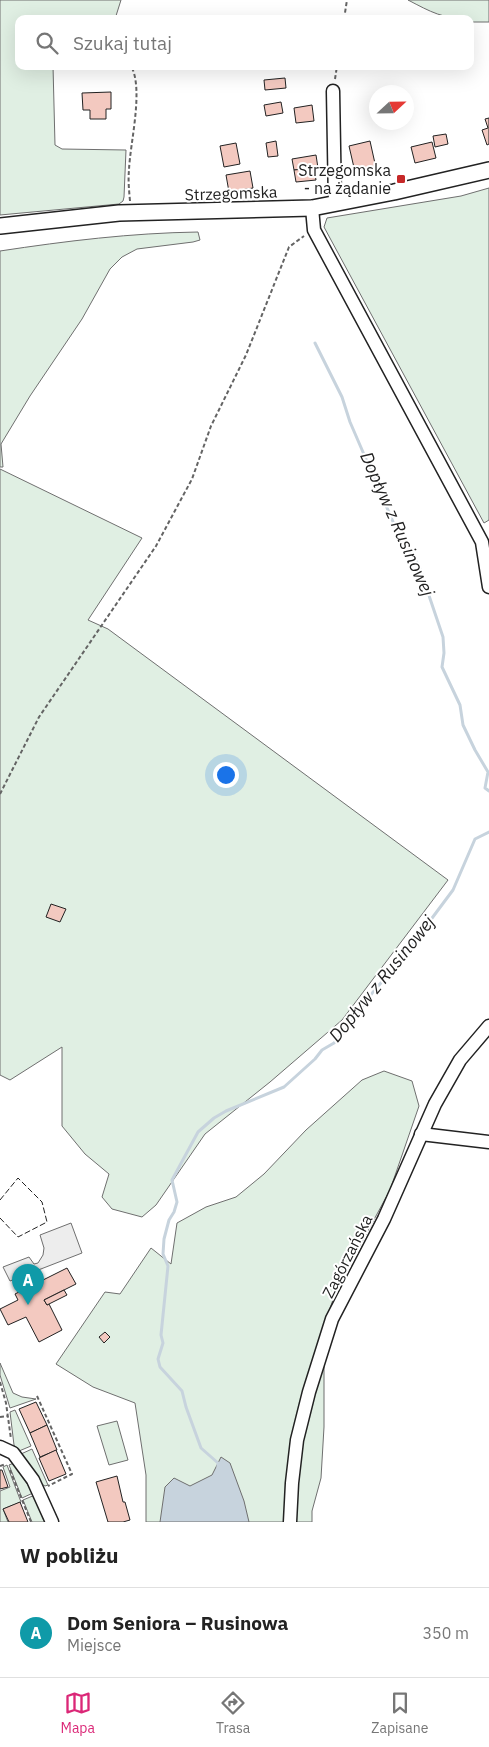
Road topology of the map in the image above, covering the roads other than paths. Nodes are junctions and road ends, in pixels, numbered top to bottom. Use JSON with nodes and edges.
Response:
{"nodes":[{"id":1,"x":333,"y":91,"type":"dead end"},
{"id":2,"x":489,"y":170,"type":"edge"},
{"id":3,"x":335,"y":204,"type":"junction"},
{"id":4,"x":312,"y":208,"type":"junction"},
{"id":5,"x":0,"y":226,"type":"edge"},
{"id":6,"x":485,"y":539,"type":"edge"},
{"id":7,"x":489,"y":587,"type":"edge"},
{"id":8,"x":489,"y":1026,"type":"edge"},
{"id":9,"x":421,"y":1134,"type":"junction"},
{"id":10,"x":489,"y":1142,"type":"edge"},
{"id":11,"x":0,"y":1447,"type":"edge"},
{"id":12,"x":52,"y":1522,"type":"edge"},
{"id":13,"x":290,"y":1522,"type":"edge"}],
"edges":[{"from":1,"to":3,"type":"street"},
{"from":2,"to":3,"type":"main road","name":"Strzegomska"},
{"from":3,"to":4,"type":"main road","name":"Strzegomska"},
{"from":4,"to":5,"type":"main road","name":"Strzegomska"},
{"from":4,"to":6,"type":"street"},
{"from":6,"to":7,"type":"street"},
{"from":8,"to":9,"type":"street","name":"Zagórzańska"},
{"from":9,"to":10,"type":"street"},
{"from":9,"to":13,"type":"street","name":"Zagórzańska"},
{"from":11,"to":12,"type":"street"}]}
